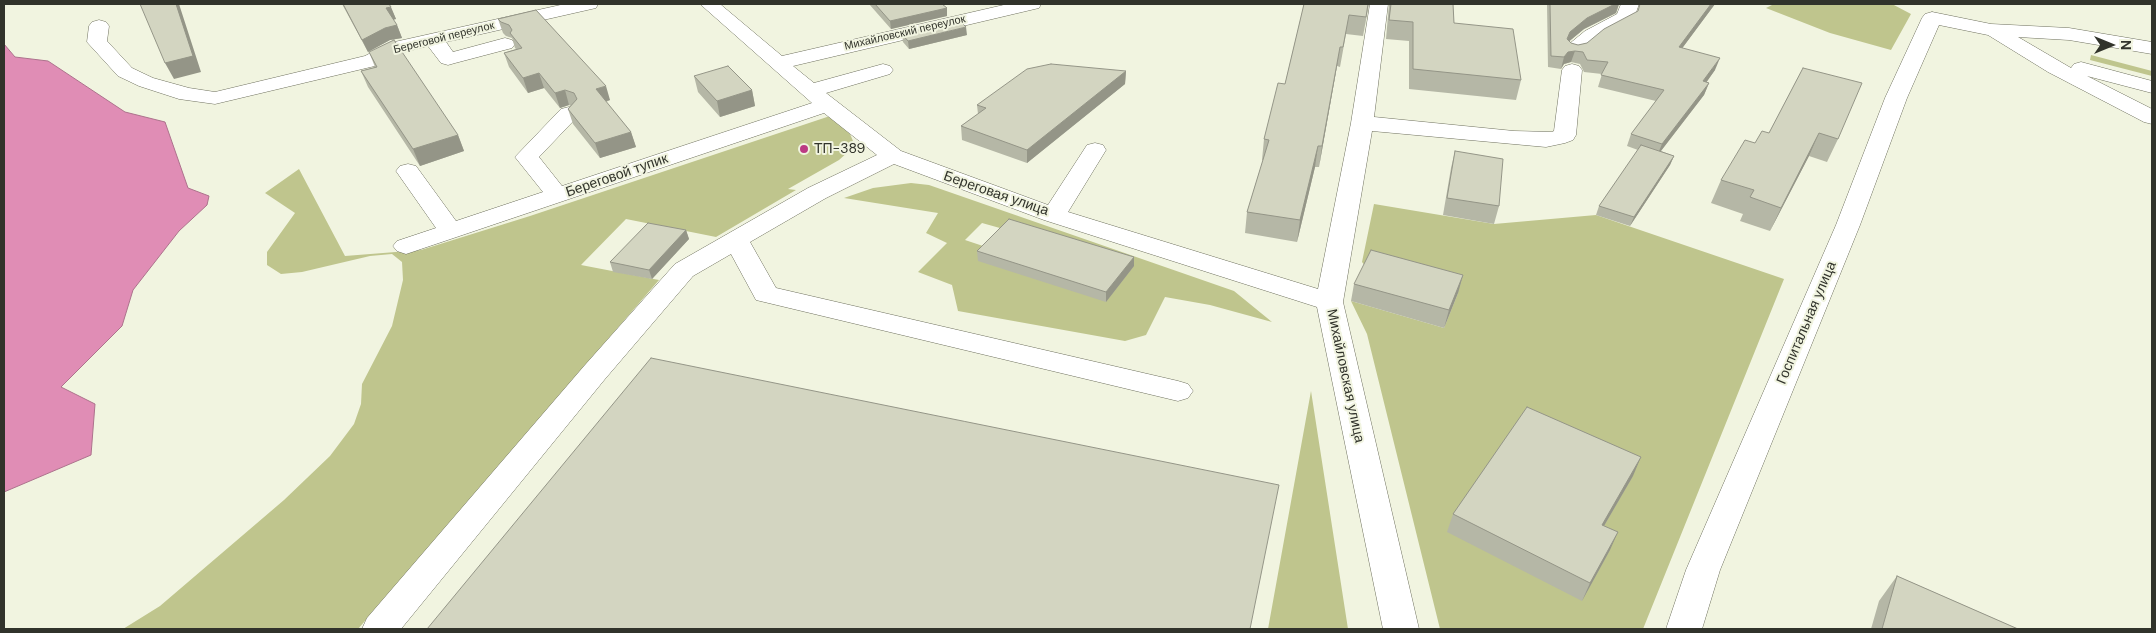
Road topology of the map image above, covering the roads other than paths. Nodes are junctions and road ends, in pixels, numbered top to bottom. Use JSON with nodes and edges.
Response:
{"nodes":[{"id":1,"x":589,"y":4,"type":"edge"},
{"id":2,"x":709,"y":4,"type":"edge"},
{"id":3,"x":1032,"y":4,"type":"edge"},
{"id":4,"x":1380,"y":4,"type":"edge"},
{"id":5,"x":1630,"y":4,"type":"edge"},
{"id":6,"x":1930,"y":11,"type":"edge"},
{"id":7,"x":99,"y":26,"type":"dead end"},
{"id":8,"x":1991,"y":30,"type":"junction"},
{"id":9,"x":2024,"y":32,"type":"junction"},
{"id":10,"x":433,"y":39,"type":"junction"},
{"id":11,"x":505,"y":44,"type":"dead end"},
{"id":12,"x":2152,"y":48,"type":"edge"},
{"id":13,"x":2042,"y":58,"type":"junction"},
{"id":14,"x":2152,"y":61,"type":"edge"},
{"id":15,"x":778,"y":62,"type":"junction"},
{"id":16,"x":883,"y":70,"type":"dead end"},
{"id":17,"x":2152,"y":87,"type":"edge"},
{"id":18,"x":819,"y":98,"type":"junction"},
{"id":19,"x":569,"y":114,"type":"edge"},
{"id":20,"x":2152,"y":117,"type":"edge"},
{"id":21,"x":1362,"y":123,"type":"junction"},
{"id":22,"x":1095,"y":150,"type":"dead end"},
{"id":23,"x":893,"y":156,"type":"junction"},
{"id":24,"x":408,"y":171,"type":"dead end"},
{"id":25,"x":558,"y":196,"type":"junction"},
{"id":26,"x":1054,"y":215,"type":"junction"},
{"id":27,"x":451,"y":231,"type":"junction"},
{"id":28,"x":736,"y":240,"type":"junction"},
{"id":29,"x":406,"y":246,"type":"dead end"},
{"id":30,"x":1329,"y":302,"type":"junction"},
{"id":31,"x":1178,"y":391,"type":"dead end"},
{"id":32,"x":380,"y":629,"type":"edge"},
{"id":33,"x":1401,"y":629,"type":"edge"},
{"id":34,"x":1684,"y":629,"type":"edge"}],
"edges":[{"from":1,"to":10,"type":"street","name":"Береговой переулок"},
{"from":2,"to":15,"type":"street","name":"Береговая улица"},
{"from":3,"to":15,"type":"street","name":"Михайловский переулок"},
{"from":4,"to":21,"type":"street","name":"Михайловская улица"},
{"from":5,"to":21,"type":"street"},
{"from":6,"to":8,"type":"street"},
{"from":6,"to":34,"type":"street","name":"Госпитальная улица"},
{"from":7,"to":10,"type":"street","name":"Береговой переулок"},
{"from":8,"to":9,"type":"street"},
{"from":8,"to":13,"type":"street"},
{"from":9,"to":12,"type":"street"},
{"from":9,"to":14,"type":"street"},
{"from":10,"to":11,"type":"street"},
{"from":13,"to":17,"type":"street"},
{"from":13,"to":20,"type":"street"},
{"from":15,"to":18,"type":"street","name":"Береговая улица"},
{"from":16,"to":18,"type":"street","name":"Береговой тупик"},
{"from":18,"to":23,"type":"street","name":"Береговая улица"},
{"from":18,"to":25,"type":"street","name":"Береговой тупик"},
{"from":19,"to":25,"type":"street"},
{"from":21,"to":30,"type":"street","name":"Михайловская улица"},
{"from":22,"to":26,"type":"street"},
{"from":23,"to":26,"type":"street","name":"Береговая улица"},
{"from":23,"to":28,"type":"street"},
{"from":24,"to":27,"type":"street"},
{"from":25,"to":27,"type":"street","name":"Береговой тупик"},
{"from":26,"to":30,"type":"street","name":"Береговая улица"},
{"from":27,"to":29,"type":"street","name":"Береговой тупик"},
{"from":28,"to":31,"type":"street"},
{"from":28,"to":32,"type":"street"},
{"from":30,"to":33,"type":"street","name":"Михайловская улица"}]}
